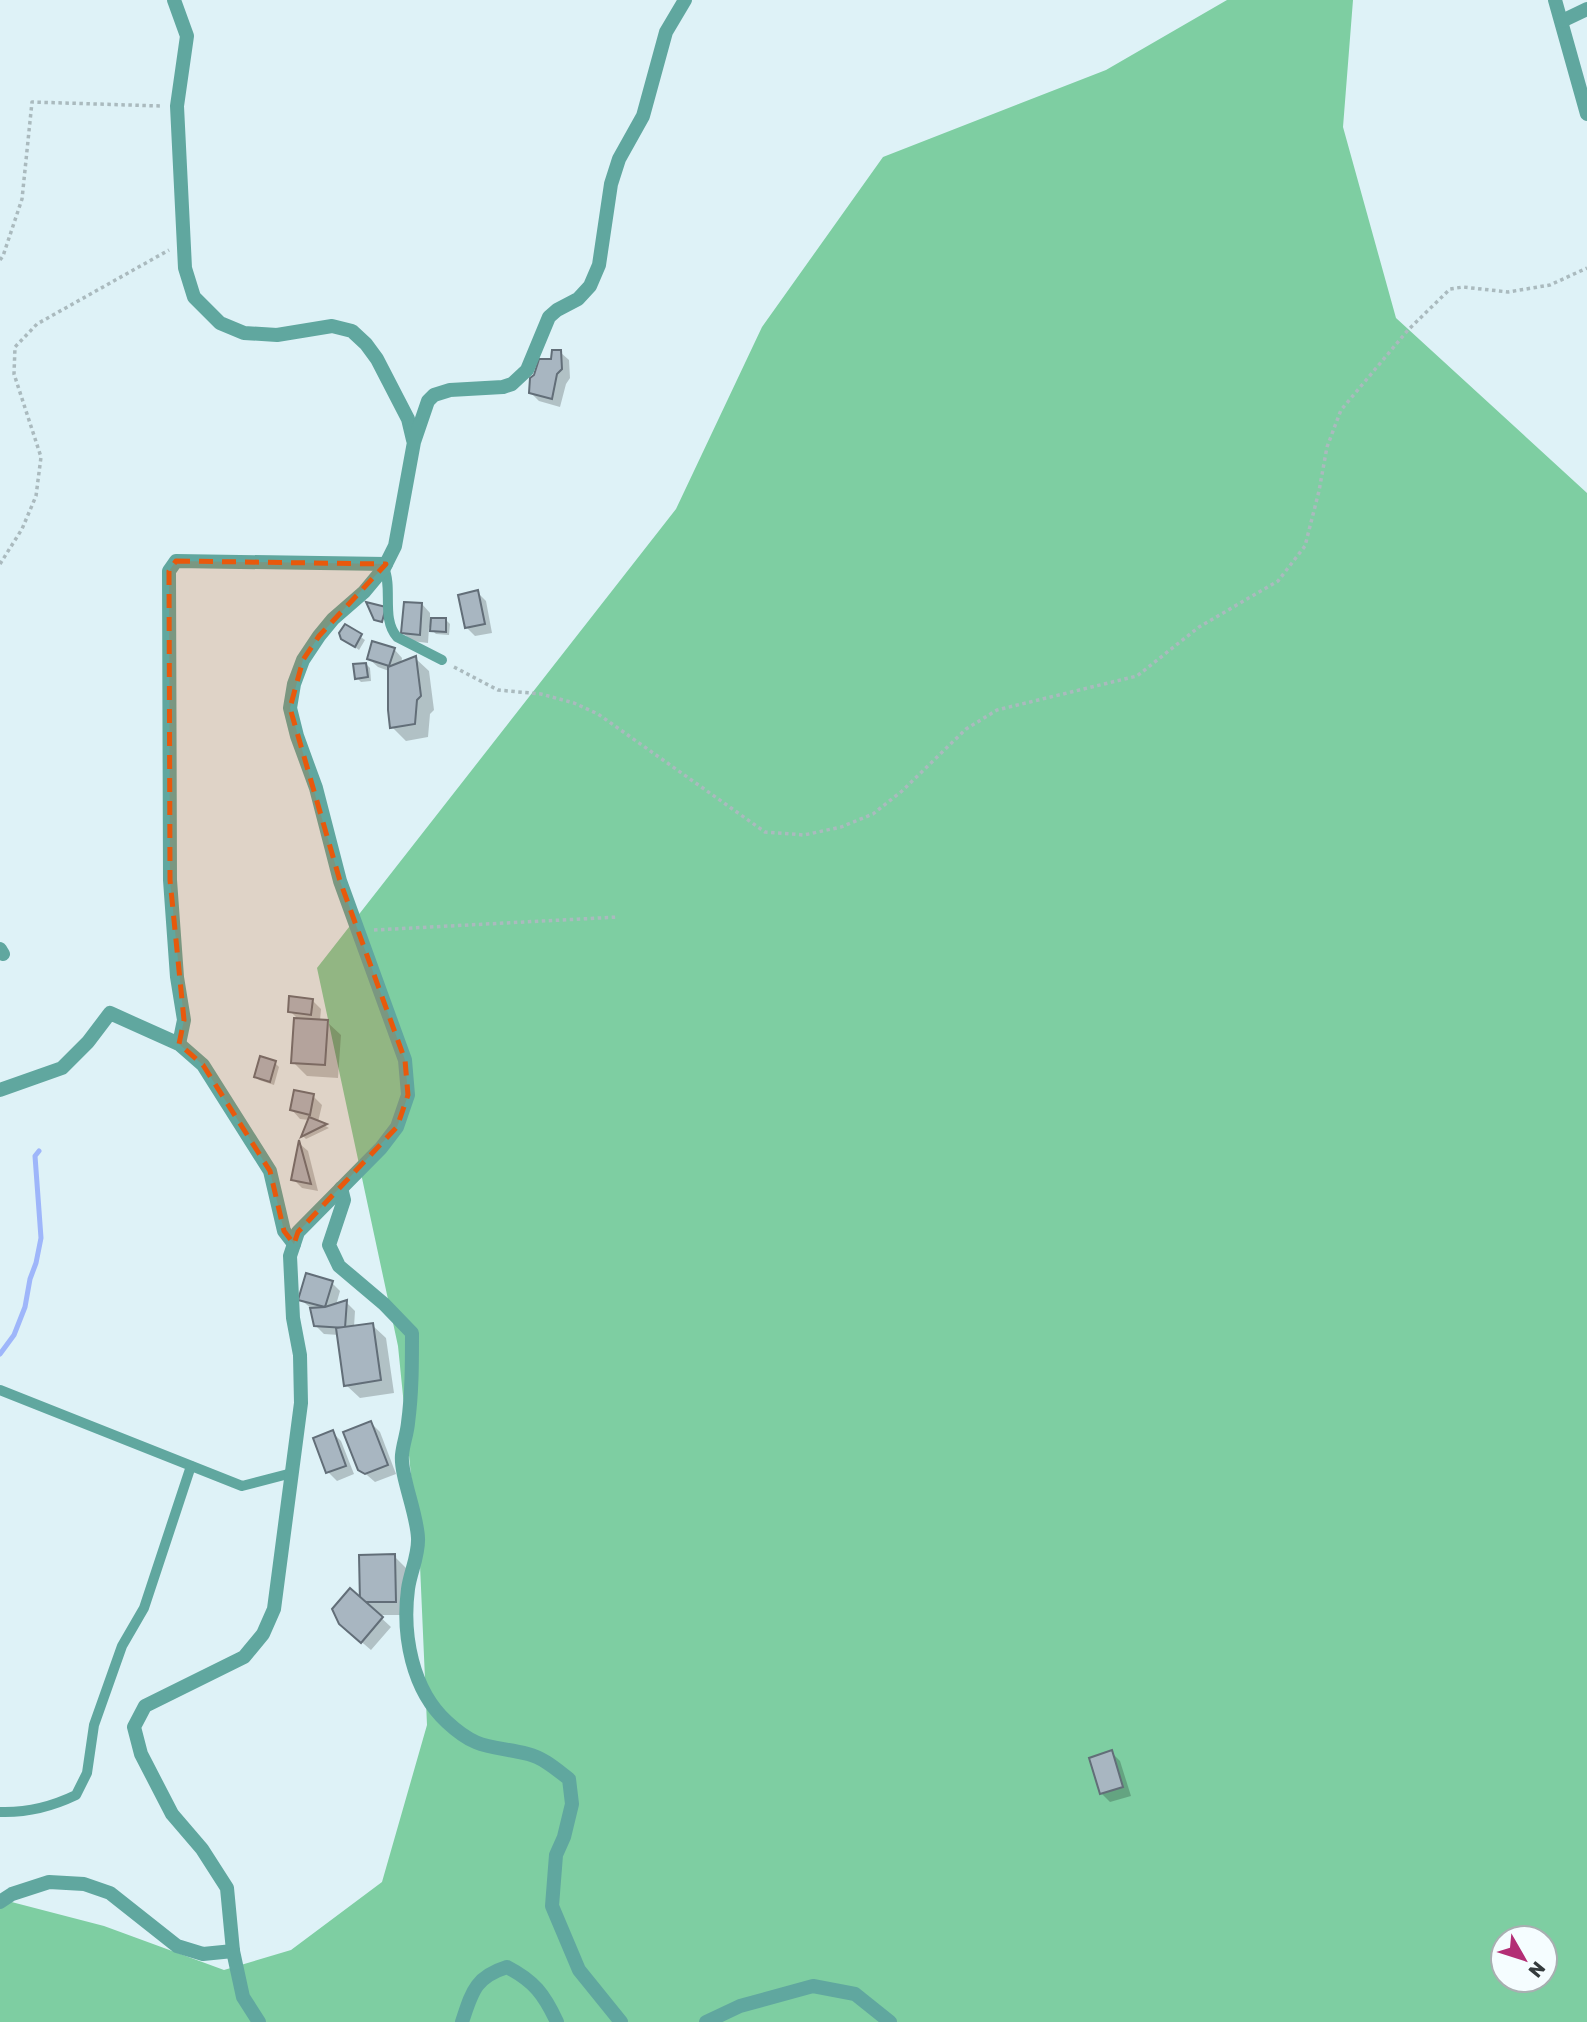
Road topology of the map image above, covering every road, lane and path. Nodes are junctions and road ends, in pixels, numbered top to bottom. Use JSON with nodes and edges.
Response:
{"nodes":[{"id":1,"x":174,"y":0,"type":"edge"},
{"id":2,"x":685,"y":0,"type":"edge"},
{"id":3,"x":1555,"y":0,"type":"edge"},
{"id":4,"x":1587,"y":9,"type":"edge"},
{"id":5,"x":1562,"y":21,"type":"junction"},
{"id":6,"x":177,"y":106,"type":"junction"},
{"id":7,"x":1587,"y":114,"type":"edge"},
{"id":8,"x":185,"y":241,"type":"junction"},
{"id":9,"x":0,"y":260,"type":"edge"},
{"id":10,"x":1587,"y":268,"type":"edge"},
{"id":11,"x":414,"y":442,"type":"junction"},
{"id":12,"x":0,"y":564,"type":"edge"},
{"id":13,"x":385,"y":566,"type":"junction"},
{"id":14,"x":442,"y":660,"type":"joint"},
{"id":15,"x":618,"y":916,"type":"dead end"},
{"id":16,"x":358,"y":930,"type":"junction"},
{"id":17,"x":179,"y":1044,"type":"junction"},
{"id":18,"x":0,"y":1090,"type":"edge"},
{"id":19,"x":341,"y":1188,"type":"junction"},
{"id":20,"x":293,"y":1244,"type":"junction"},
{"id":21,"x":0,"y":1390,"type":"edge"},
{"id":22,"x":191,"y":1466,"type":"junction"},
{"id":23,"x":292,"y":1473,"type":"junction"},
{"id":24,"x":0,"y":1812,"type":"edge"},
{"id":25,"x":0,"y":1902,"type":"edge"},
{"id":26,"x":233,"y":1951,"type":"junction"},
{"id":27,"x":259,"y":2022,"type":"edge"},
{"id":28,"x":463,"y":2022,"type":"edge"},
{"id":29,"x":557,"y":2022,"type":"edge"},
{"id":30,"x":621,"y":2022,"type":"edge"},
{"id":31,"x":706,"y":2022,"type":"edge"},
{"id":32,"x":890,"y":2022,"type":"edge"}],
"edges":[{"from":1,"to":6,"type":"street"},
{"from":2,"to":11,"type":"street"},
{"from":3,"to":5,"type":"street"},
{"from":4,"to":5,"type":"street"},
{"from":5,"to":7,"type":"street"},
{"from":6,"to":8,"type":"street"},
{"from":6,"to":9,"type":"path"},
{"from":8,"to":11,"type":"street"},
{"from":8,"to":12,"type":"path"},
{"from":10,"to":14,"type":"path"},
{"from":11,"to":13,"type":"street"},
{"from":13,"to":14,"type":"lane"},
{"from":13,"to":16,"type":"street"},
{"from":13,"to":17,"type":"street"},
{"from":15,"to":16,"type":"path"},
{"from":16,"to":19,"type":"street"},
{"from":17,"to":18,"type":"street"},
{"from":17,"to":20,"type":"street"},
{"from":19,"to":20,"type":"street"},
{"from":19,"to":30,"type":"street"},
{"from":20,"to":23,"type":"street"},
{"from":21,"to":22,"type":"lane"},
{"from":22,"to":23,"type":"lane"},
{"from":22,"to":24,"type":"lane"},
{"from":23,"to":26,"type":"street"},
{"from":25,"to":26,"type":"street"},
{"from":26,"to":27,"type":"street"},
{"from":28,"to":29,"type":"street"},
{"from":31,"to":32,"type":"street"}]}
